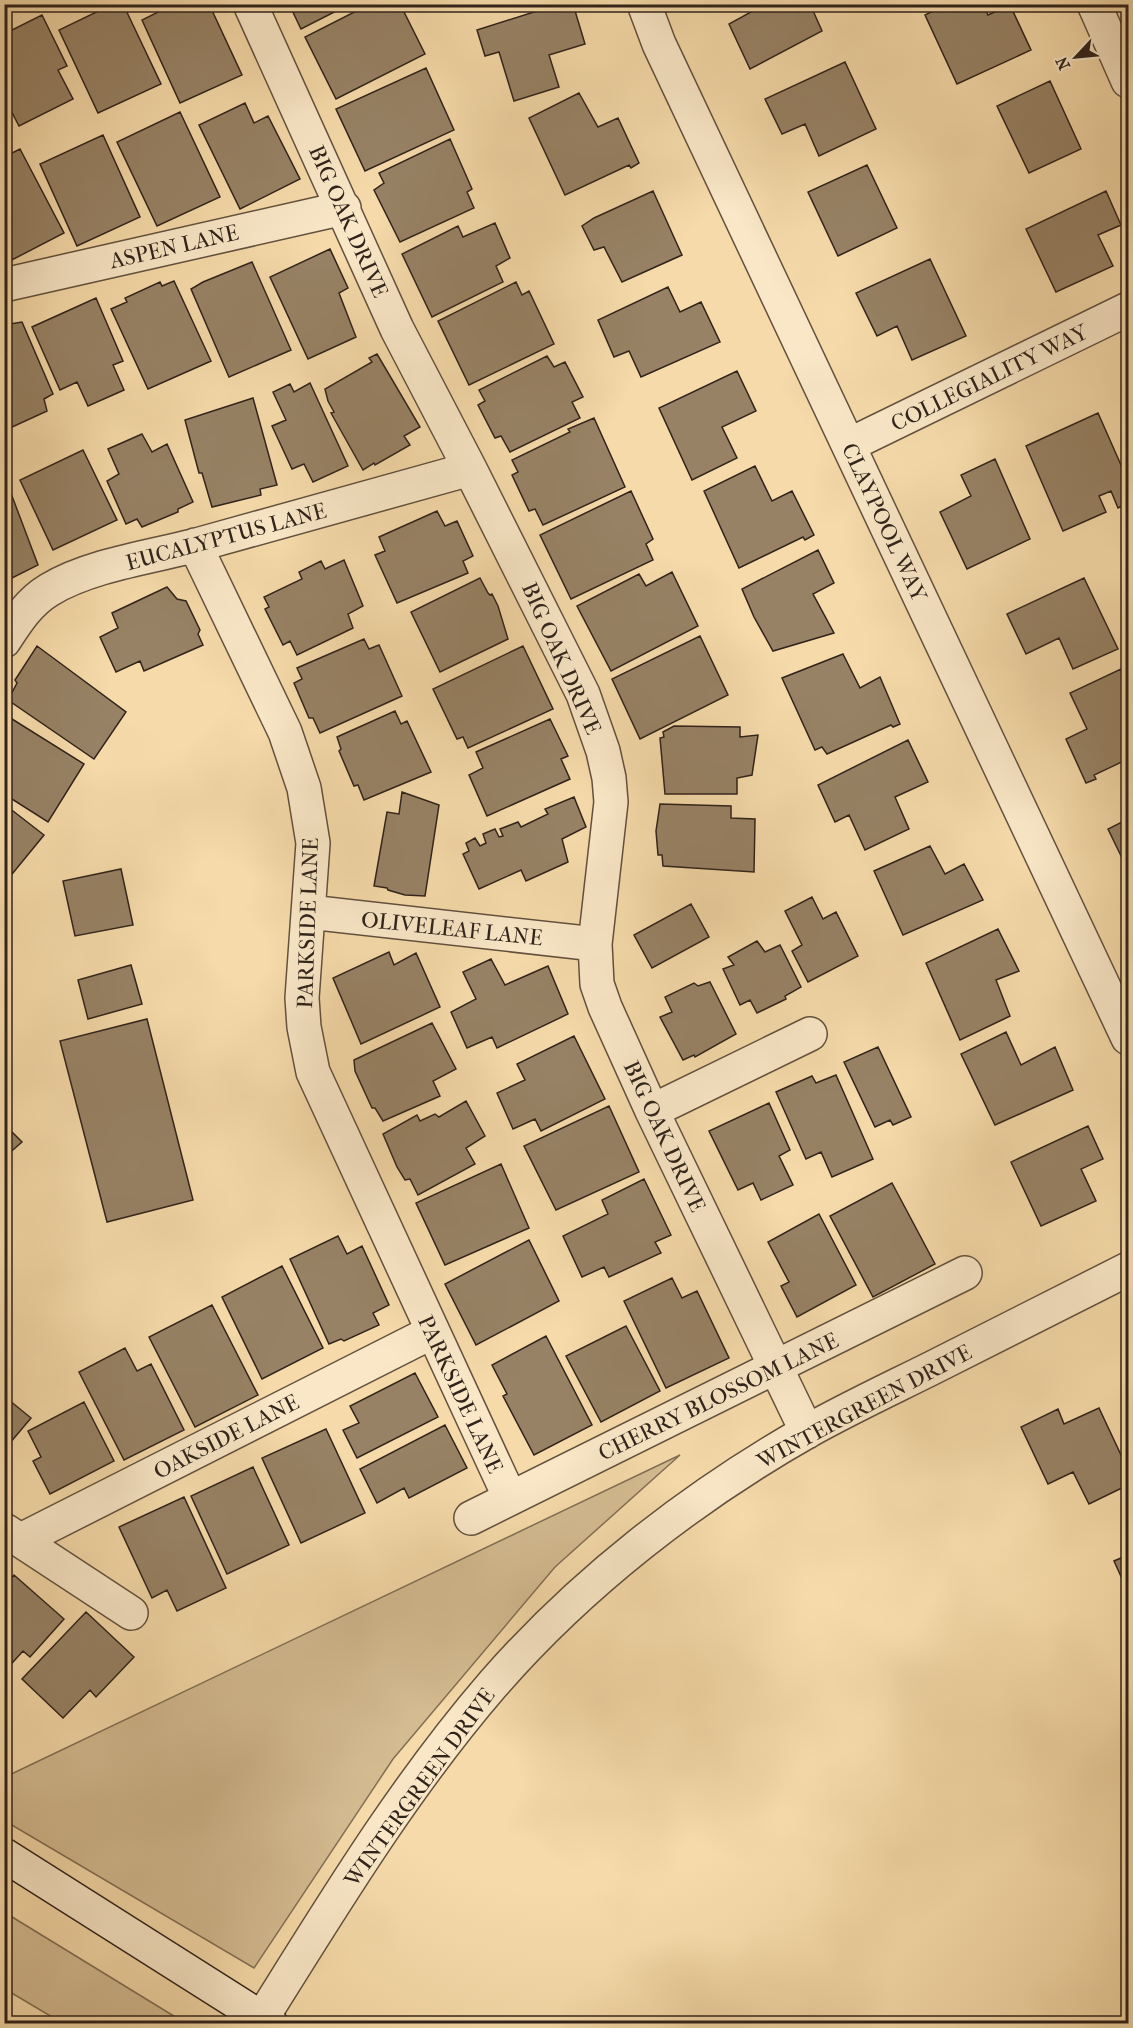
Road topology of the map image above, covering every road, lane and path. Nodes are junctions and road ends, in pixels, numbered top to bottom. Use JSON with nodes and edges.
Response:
{"nodes":[{"id":1,"x":250,"y":4,"type":"edge"},
{"id":2,"x":644,"y":4,"type":"edge"},
{"id":3,"x":1094,"y":4,"type":"edge"},
{"id":4,"x":1128,"y":81,"type":"edge"},
{"id":5,"x":344,"y":208,"type":"junction"},
{"id":6,"x":4,"y":285,"type":"edge"},
{"id":7,"x":1128,"y":309,"type":"edge"},
{"id":8,"x":849,"y":446,"type":"junction"},
{"id":9,"x":471,"y":469,"type":"junction"},
{"id":10,"x":195,"y":545,"type":"junction"},
{"id":11,"x":4,"y":640,"type":"edge"},
{"id":12,"x":309,"y":912,"type":"junction"},
{"id":13,"x":595,"y":944,"type":"junction"},
{"id":14,"x":810,"y":1034,"type":"dead end"},
{"id":15,"x":1128,"y":1038,"type":"edge"},
{"id":16,"x":652,"y":1111,"type":"junction"},
{"id":17,"x":1128,"y":1269,"type":"edge"},
{"id":18,"x":965,"y":1273,"type":"dead end"},
{"id":19,"x":432,"y":1332,"type":"junction"},
{"id":20,"x":775,"y":1368,"type":"junction"},
{"id":21,"x":807,"y":1432,"type":"junction"},
{"id":22,"x":510,"y":1498,"type":"junction"},
{"id":23,"x":471,"y":1518,"type":"dead end"},
{"id":24,"x":13,"y":1535,"type":"edge"},
{"id":25,"x":131,"y":1613,"type":"dead end"},
{"id":26,"x":4,"y":1855,"type":"edge"},
{"id":27,"x":267,"y":2020,"type":"edge"}],
"edges":[{"from":1,"to":5,"type":"street","name":"BIG OAK DRIVE"},
{"from":2,"to":8,"type":"street","name":"CLAYPOOL WAY"},
{"from":3,"to":4,"type":"street"},
{"from":5,"to":6,"type":"street","name":"ASPEN LANE"},
{"from":5,"to":9,"type":"street","name":"BIG OAK DRIVE"},
{"from":7,"to":8,"type":"street","name":"COLLEGIALITY WAY"},
{"from":8,"to":15,"type":"street","name":"CLAYPOOL WAY"},
{"from":9,"to":10,"type":"street","name":"EUCALYPTUS LANE"},
{"from":9,"to":13,"type":"street","name":"BIG OAK DRIVE"},
{"from":10,"to":11,"type":"street","name":"EUCALYPTUS LANE"},
{"from":10,"to":12,"type":"street","name":"PARKSIDE LANE"},
{"from":12,"to":13,"type":"street","name":"OLIVELEAF LANE"},
{"from":12,"to":19,"type":"street","name":"PARKSIDE LANE"},
{"from":13,"to":16,"type":"street","name":"BIG OAK DRIVE"},
{"from":14,"to":16,"type":"street"},
{"from":16,"to":20,"type":"street","name":"BIG OAK DRIVE"},
{"from":17,"to":21,"type":"street","name":"WINTERGREEN DRIVE"},
{"from":18,"to":20,"type":"street","name":"CHERRY BLOSSOM LANE"},
{"from":19,"to":22,"type":"street","name":"PARKSIDE LANE"},
{"from":19,"to":24,"type":"street","name":"OAKSIDE LANE"},
{"from":20,"to":21,"type":"street","name":"BIG OAK DRIVE"},
{"from":20,"to":22,"type":"street","name":"CHERRY BLOSSOM LANE"},
{"from":21,"to":27,"type":"street","name":"WINTERGREEN DRIVE"},
{"from":22,"to":23,"type":"street","name":"CHERRY BLOSSOM LANE"},
{"from":24,"to":25,"type":"street"},
{"from":26,"to":27,"type":"street"}]}
